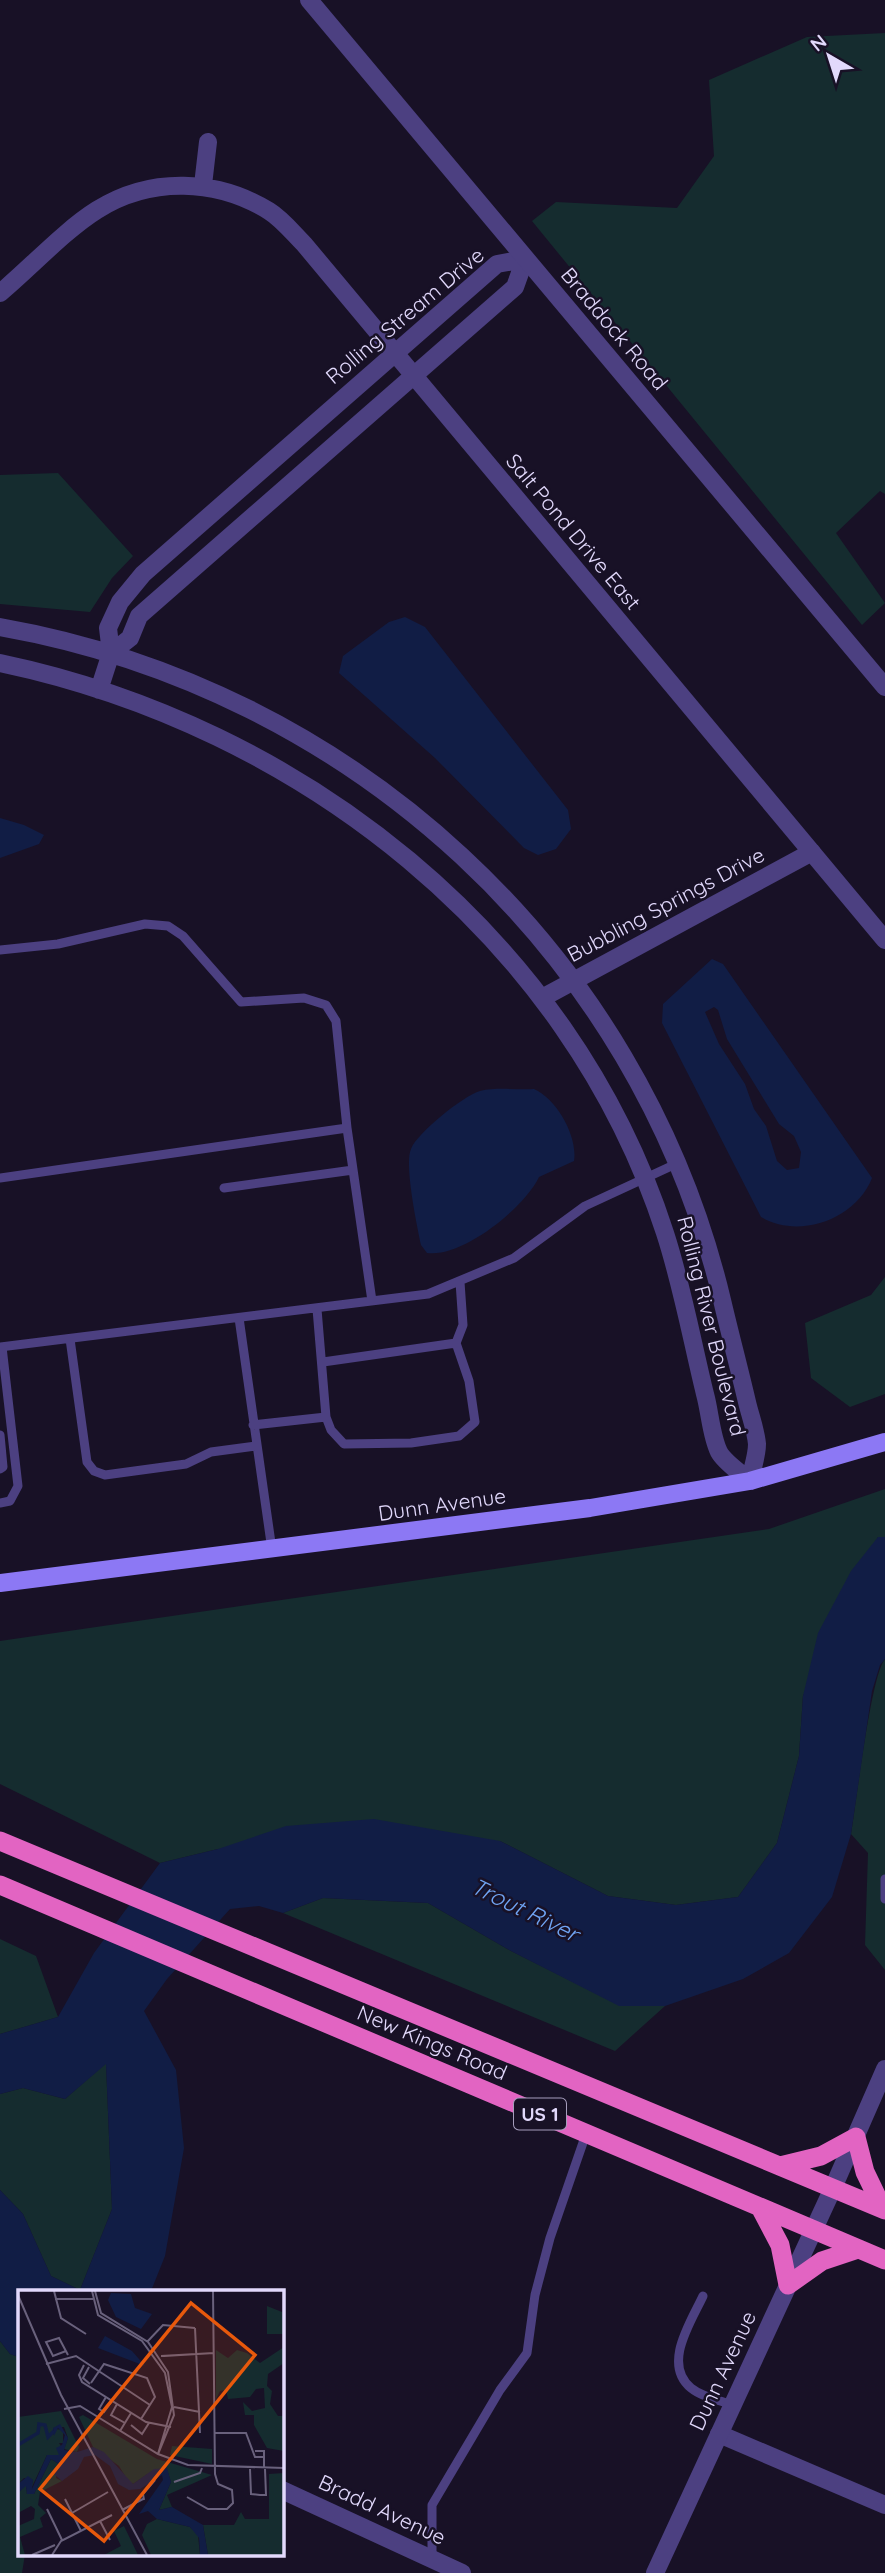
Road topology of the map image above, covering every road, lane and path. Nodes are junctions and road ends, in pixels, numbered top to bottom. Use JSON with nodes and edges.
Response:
{"nodes":[{"id":1,"x":309,"y":0,"type":"edge"},
{"id":2,"x":208,"y":142,"type":"dead end"},
{"id":3,"x":203,"y":185,"type":"junction"},
{"id":4,"x":525,"y":259,"type":"junction"},
{"id":5,"x":0,"y":293,"type":"edge"},
{"id":6,"x":394,"y":353,"type":"junction"},
{"id":7,"x":413,"y":376,"type":"junction"},
{"id":8,"x":0,"y":627,"type":"edge"},
{"id":9,"x":111,"y":653,"type":"junction"},
{"id":10,"x":0,"y":663,"type":"edge"},
{"id":11,"x":885,"y":687,"type":"edge"},
{"id":12,"x":99,"y":690,"type":"junction"},
{"id":13,"x":812,"y":852,"type":"junction"},
{"id":14,"x":885,"y":940,"type":"edge"},
{"id":15,"x":0,"y":950,"type":"edge"},
{"id":16,"x":575,"y":979,"type":"junction"},
{"id":17,"x":542,"y":998,"type":"junction"},
{"id":18,"x":347,"y":1128,"type":"junction"},
{"id":19,"x":679,"y":1163,"type":"junction"},
{"id":20,"x":353,"y":1170,"type":"junction"},
{"id":21,"x":0,"y":1178,"type":"edge"},
{"id":22,"x":646,"y":1178,"type":"junction"},
{"id":23,"x":224,"y":1188,"type":"dead end"},
{"id":24,"x":460,"y":1282,"type":"junction"},
{"id":25,"x":372,"y":1301,"type":"junction"},
{"id":26,"x":317,"y":1309,"type":"junction"},
{"id":27,"x":239,"y":1318,"type":"junction"},
{"id":28,"x":70,"y":1339,"type":"junction"},
{"id":29,"x":456,"y":1343,"type":"junction"},
{"id":30,"x":1,"y":1347,"type":"edge"},
{"id":31,"x":323,"y":1362,"type":"junction"},
{"id":32,"x":3,"y":1387,"type":"edge"},
{"id":33,"x":326,"y":1418,"type":"junction"},
{"id":34,"x":253,"y":1425,"type":"junction"},
{"id":35,"x":0,"y":1435,"type":"edge"},
{"id":36,"x":885,"y":1443,"type":"edge"},
{"id":37,"x":256,"y":1446,"type":"junction"},
{"id":38,"x":1,"y":1468,"type":"edge"},
{"id":39,"x":0,"y":1481,"type":"edge"},
{"id":40,"x":750,"y":1481,"type":"junction"},
{"id":41,"x":0,"y":1503,"type":"edge"},
{"id":42,"x":272,"y":1550,"type":"junction"},
{"id":43,"x":0,"y":1583,"type":"edge"},
{"id":44,"x":0,"y":1841,"type":"edge"},
{"id":45,"x":885,"y":1879,"type":"edge"},
{"id":46,"x":0,"y":1885,"type":"edge"},
{"id":47,"x":885,"y":1899,"type":"edge"},
{"id":48,"x":885,"y":2069,"type":"edge"},
{"id":49,"x":586,"y":2133,"type":"junction"},
{"id":50,"x":856,"y":2137,"type":"junction"},
{"id":51,"x":780,"y":2166,"type":"junction"},
{"id":52,"x":833,"y":2188,"type":"junction"},
{"id":53,"x":760,"y":2207,"type":"junction"},
{"id":54,"x":884,"y":2209,"type":"edge"},
{"id":55,"x":814,"y":2230,"type":"junction"},
{"id":56,"x":858,"y":2249,"type":"junction"},
{"id":57,"x":885,"y":2260,"type":"edge"},
{"id":58,"x":788,"y":2285,"type":"junction"},
{"id":59,"x":703,"y":2296,"type":"dead end"},
{"id":60,"x":733,"y":2405,"type":"junction"},
{"id":61,"x":719,"y":2434,"type":"junction"},
{"id":62,"x":284,"y":2491,"type":"edge"},
{"id":63,"x":885,"y":2505,"type":"edge"},
{"id":64,"x":432,"y":2558,"type":"junction"},
{"id":65,"x":462,"y":2573,"type":"edge"},
{"id":66,"x":655,"y":2573,"type":"edge"}],
"edges":[{"from":1,"to":4,"type":"street","name":"Braddock Road"},
{"from":2,"to":3,"type":"street"},
{"from":3,"to":5,"type":"street"},
{"from":3,"to":6,"type":"street","name":"Salt Pond Drive East"},
{"from":4,"to":6,"type":"street","name":"Rolling Stream Drive"},
{"from":4,"to":7,"type":"street","name":"Rolling Stream Drive"},
{"from":4,"to":11,"type":"street","name":"Braddock Road"},
{"from":6,"to":7,"type":"street","name":"Salt Pond Drive East"},
{"from":6,"to":9,"type":"street","name":"Rolling Stream Drive"},
{"from":7,"to":9,"type":"street","name":"Rolling Stream Drive"},
{"from":7,"to":13,"type":"street","name":"Salt Pond Drive East"},
{"from":8,"to":9,"type":"street","name":"Rolling River Boulevard"},
{"from":9,"to":12,"type":"street","name":"Rolling Stream Drive"},
{"from":9,"to":16,"type":"street","name":"Rolling River Boulevard"},
{"from":10,"to":12,"type":"street","name":"Rolling River Boulevard"},
{"from":12,"to":17,"type":"street","name":"Rolling River Boulevard"},
{"from":13,"to":14,"type":"street","name":"Salt Pond Drive East"},
{"from":13,"to":16,"type":"street","name":"Bubbling Springs Drive"},
{"from":15,"to":18,"type":"lane"},
{"from":16,"to":17,"type":"street","name":"Bubbling Springs Drive"},
{"from":16,"to":19,"type":"street","name":"Rolling River Boulevard"},
{"from":17,"to":22,"type":"street","name":"Rolling River Boulevard"},
{"from":18,"to":20,"type":"lane"},
{"from":18,"to":21,"type":"lane"},
{"from":19,"to":22,"type":"lane"},
{"from":19,"to":40,"type":"street","name":"Rolling River Boulevard"},
{"from":20,"to":23,"type":"lane"},
{"from":20,"to":25,"type":"lane"},
{"from":22,"to":24,"type":"lane"},
{"from":22,"to":40,"type":"street","name":"Rolling River Boulevard"},
{"from":24,"to":25,"type":"lane"},
{"from":24,"to":29,"type":"lane"},
{"from":25,"to":26,"type":"lane"},
{"from":26,"to":27,"type":"lane"},
{"from":26,"to":31,"type":"lane"},
{"from":27,"to":28,"type":"lane"},
{"from":27,"to":34,"type":"lane"},
{"from":28,"to":30,"type":"lane"},
{"from":28,"to":37,"type":"lane"},
{"from":29,"to":31,"type":"lane"},
{"from":29,"to":33,"type":"lane"},
{"from":30,"to":32,"type":"lane"},
{"from":31,"to":33,"type":"lane"},
{"from":32,"to":41,"type":"lane"},
{"from":33,"to":34,"type":"lane"},
{"from":34,"to":37,"type":"lane"},
{"from":35,"to":38,"type":"lane"},
{"from":36,"to":40,"type":"main road","name":"Dunn Avenue"},
{"from":37,"to":42,"type":"lane"},
{"from":38,"to":39,"type":"lane"},
{"from":40,"to":42,"type":"main road","name":"Dunn Avenue"},
{"from":42,"to":43,"type":"main road","name":"Dunn Avenue"},
{"from":44,"to":51,"type":"highway","name":"New Kings Road","number":"US 1"},
{"from":45,"to":47,"type":"lane"},
{"from":46,"to":49,"type":"highway","name":"New Kings Road","number":"US 1"},
{"from":48,"to":50,"type":"street","name":"Dunn Avenue"},
{"from":49,"to":53,"type":"highway","name":"New Kings Road","number":"US 1"},
{"from":49,"to":64,"type":"lane"},
{"from":50,"to":51,"type":"highway"},
{"from":50,"to":52,"type":"street","name":"Dunn Avenue"},
{"from":50,"to":54,"type":"highway"},
{"from":51,"to":52,"type":"highway","name":"New Kings Road","number":"US 1"},
{"from":52,"to":54,"type":"highway","name":"New Kings Road","number":"US 1"},
{"from":52,"to":55,"type":"street","name":"Dunn Avenue"},
{"from":53,"to":55,"type":"highway","name":"New Kings Road","number":"US 1"},
{"from":53,"to":58,"type":"highway"},
{"from":55,"to":56,"type":"highway","name":"New Kings Road","number":"US 1"},
{"from":55,"to":58,"type":"street","name":"Dunn Avenue"},
{"from":56,"to":57,"type":"highway","name":"New Kings Road","number":"US 1"},
{"from":56,"to":58,"type":"highway"},
{"from":58,"to":60,"type":"street","name":"Dunn Avenue"},
{"from":59,"to":60,"type":"lane"},
{"from":60,"to":61,"type":"street","name":"Dunn Avenue"},
{"from":61,"to":63,"type":"street"},
{"from":61,"to":66,"type":"street","name":"Dunn Avenue"},
{"from":62,"to":64,"type":"street","name":"Bradd Avenue"},
{"from":64,"to":65,"type":"street","name":"Bradd Avenue"}]}
